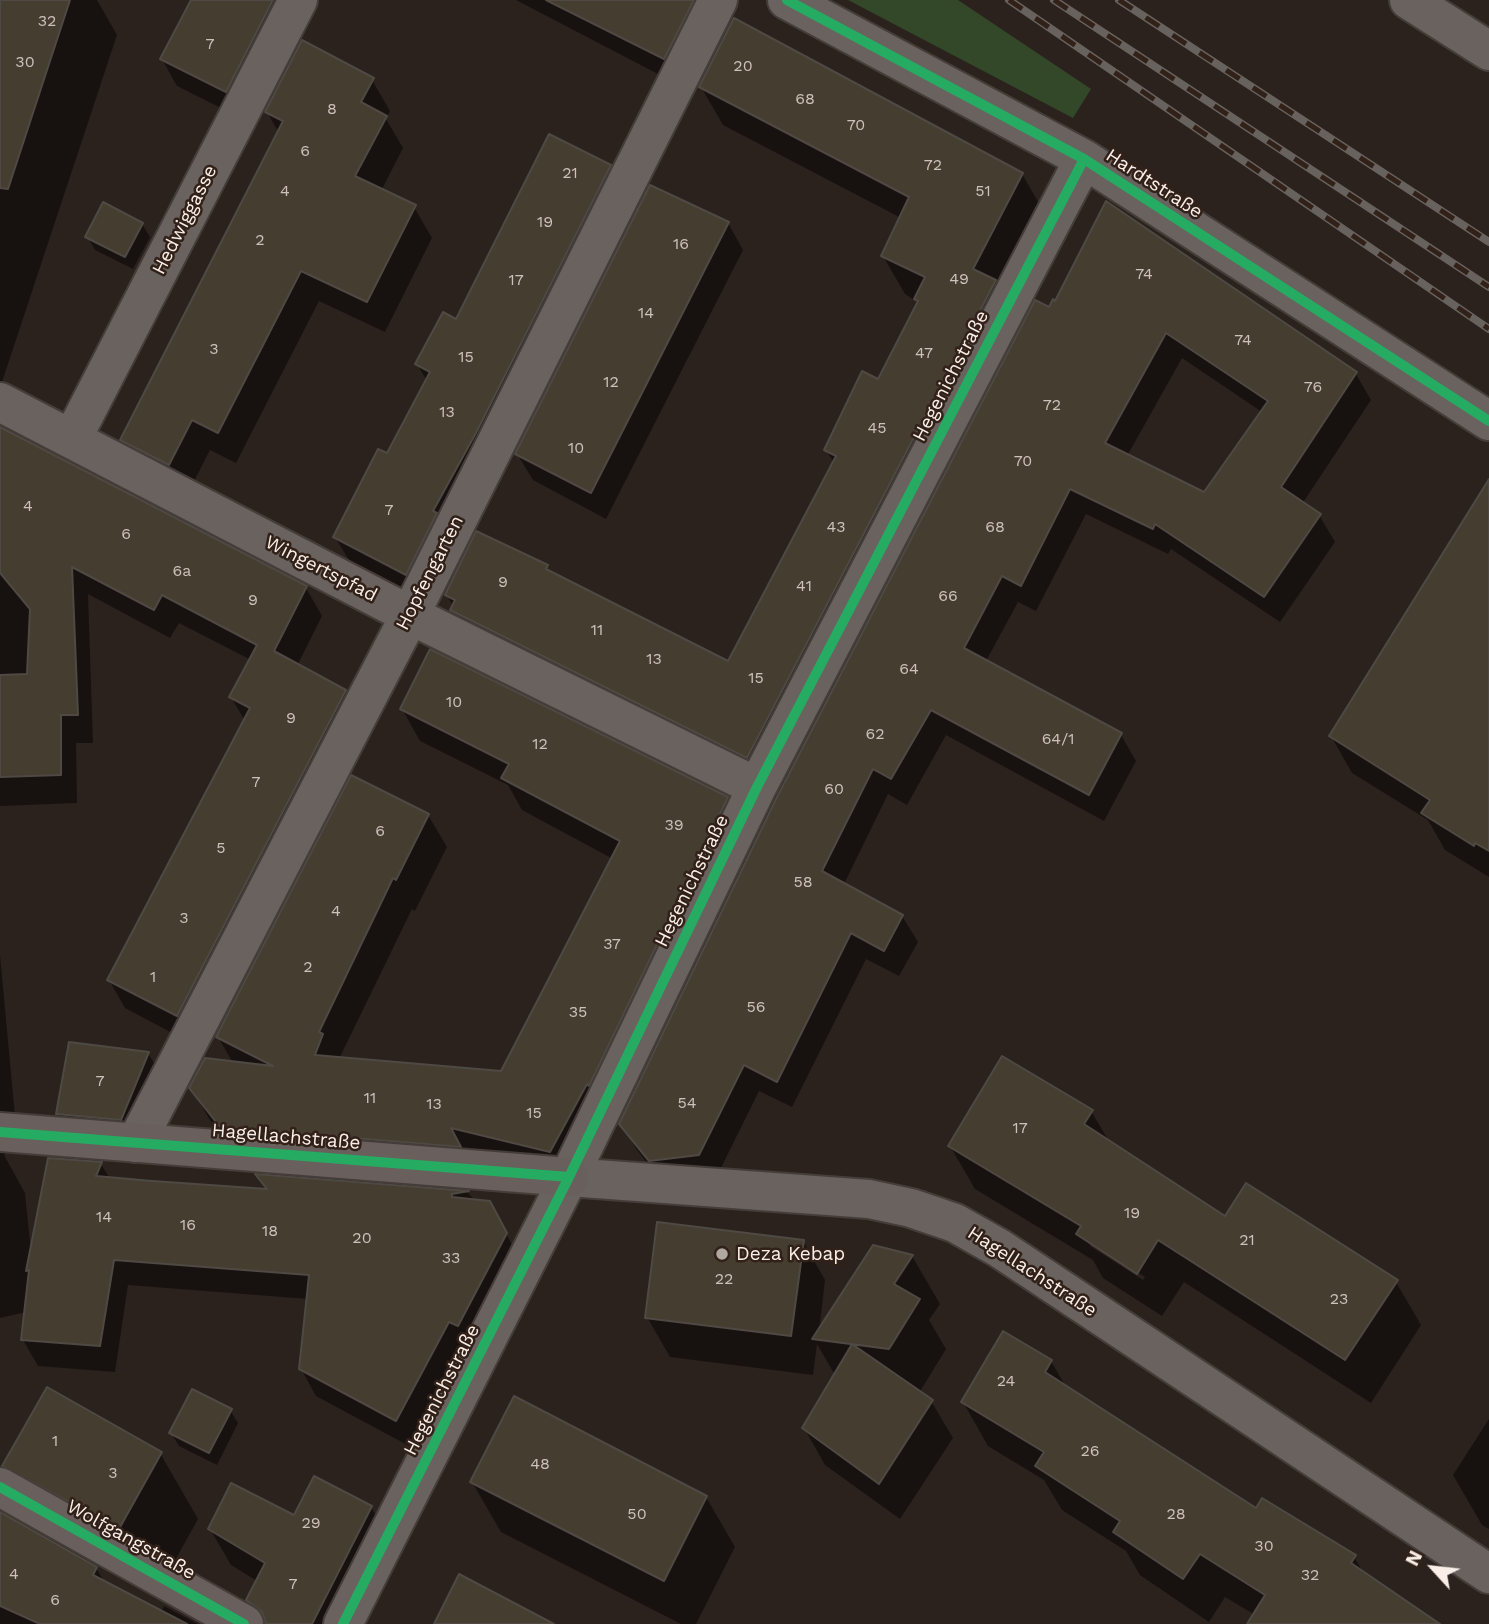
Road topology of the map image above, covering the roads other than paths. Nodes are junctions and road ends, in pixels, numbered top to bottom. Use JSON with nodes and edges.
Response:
{"nodes":[{"id":1,"x":298,"y":0,"type":"edge"},
{"id":2,"x":718,"y":0,"type":"edge"},
{"id":3,"x":786,"y":0,"type":"edge"},
{"id":4,"x":1409,"y":0,"type":"edge"},
{"id":5,"x":1489,"y":51,"type":"edge"},
{"id":6,"x":1084,"y":159,"type":"junction"},
{"id":7,"x":0,"y":402,"type":"edge"},
{"id":8,"x":1489,"y":421,"type":"edge"},
{"id":9,"x":72,"y":439,"type":"junction"},
{"id":10,"x":410,"y":615,"type":"junction"},
{"id":11,"x":757,"y":787,"type":"junction"},
{"id":12,"x":0,"y":1132,"type":"edge"},
{"id":13,"x":136,"y":1143,"type":"junction"},
{"id":14,"x":569,"y":1177,"type":"junction"},
{"id":15,"x":0,"y":1487,"type":"edge"},
{"id":16,"x":1489,"y":1574,"type":"edge"},
{"id":17,"x":244,"y":1624,"type":"edge"},
{"id":18,"x":343,"y":1624,"type":"edge"}],
"edges":[{"from":1,"to":9,"type":"street","name":"Hedwiggasse"},
{"from":2,"to":10,"type":"street","name":"Hopfengarten"},
{"from":3,"to":6,"type":"street","name":"Hardtstraße"},
{"from":4,"to":5,"type":"street"},
{"from":6,"to":8,"type":"street","name":"Hardtstraße"},
{"from":6,"to":11,"type":"street","name":"Hegenichstraße"},
{"from":7,"to":9,"type":"street","name":"Wingertspfad"},
{"from":9,"to":10,"type":"street","name":"Wingertspfad"},
{"from":10,"to":11,"type":"street","name":"Wingertspfad"},
{"from":10,"to":13,"type":"street","name":"Hopfengarten"},
{"from":11,"to":14,"type":"street","name":"Hegenichstraße"},
{"from":12,"to":13,"type":"street","name":"Hagellachstraße"},
{"from":13,"to":14,"type":"street","name":"Hagellachstraße"},
{"from":14,"to":16,"type":"street","name":"Hagellachstraße"},
{"from":14,"to":18,"type":"street","name":"Hegenichstraße"},
{"from":15,"to":17,"type":"street","name":"Wolfgangstraße"}]}
